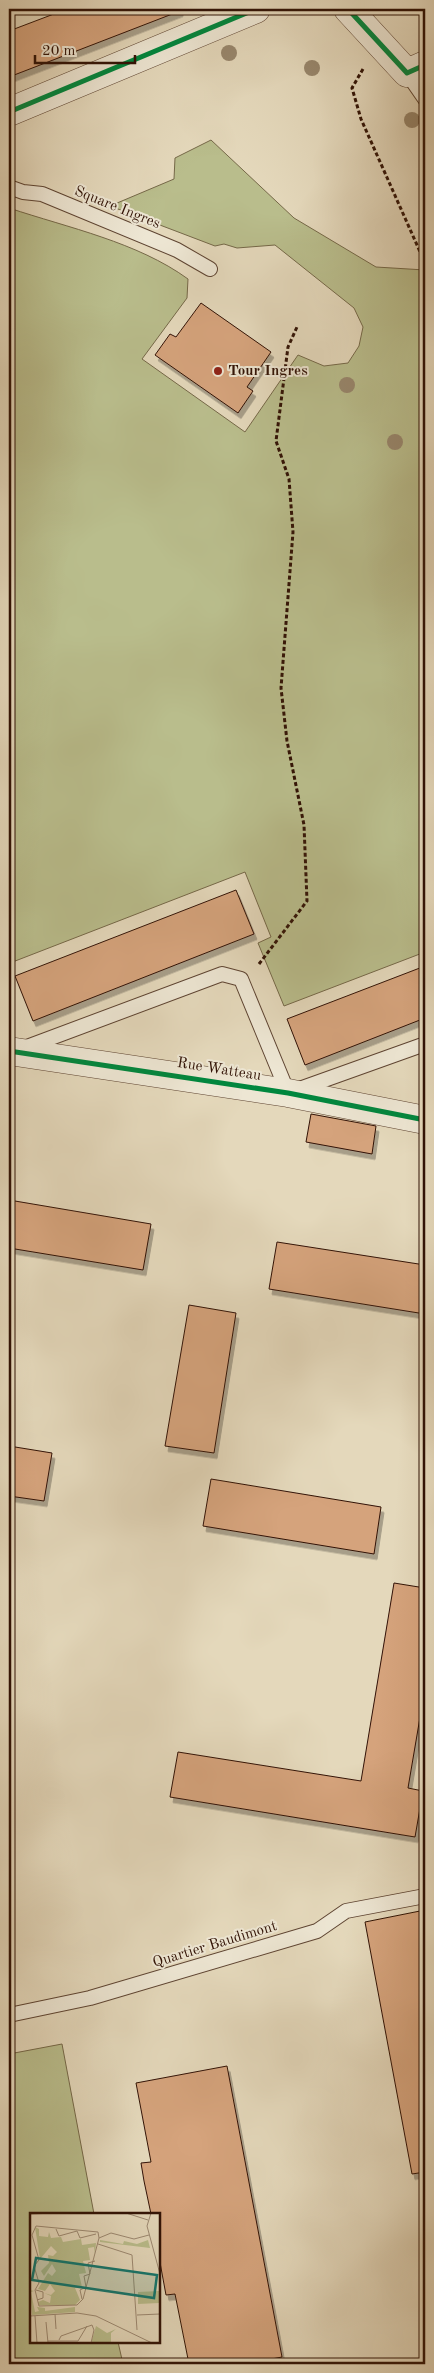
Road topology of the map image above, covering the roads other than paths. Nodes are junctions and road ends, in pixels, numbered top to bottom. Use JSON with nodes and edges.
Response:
{"nodes":[{"id":1,"x":256,"y":9,"type":"edge"},
{"id":2,"x":348,"y":9,"type":"edge"},
{"id":3,"x":416,"y":69,"type":"edge"},
{"id":4,"x":425,"y":99,"type":"edge"},
{"id":5,"x":9,"y":112,"type":"edge"},
{"id":6,"x":9,"y":187,"type":"edge"},
{"id":7,"x":210,"y":269,"type":"dead end"},
{"id":8,"x":425,"y":1044,"type":"edge"},
{"id":9,"x":10,"y":1048,"type":"edge"},
{"id":10,"x":288,"y":1093,"type":"junction"},
{"id":11,"x":425,"y":1120,"type":"edge"},
{"id":12,"x":425,"y":1896,"type":"edge"},
{"id":13,"x":9,"y":2015,"type":"edge"}],
"edges":[{"from":1,"to":5,"type":"street"},
{"from":2,"to":3,"type":"street"},
{"from":3,"to":4,"type":"lane"},
{"from":6,"to":7,"type":"lane","name":"Square Ingres"},
{"from":8,"to":10,"type":"lane"},
{"from":9,"to":10,"type":"street","name":"Rue Watteau"},
{"from":9,"to":10,"type":"lane"},
{"from":10,"to":11,"type":"street","name":"Rue Watteau"},
{"from":12,"to":13,"type":"lane","name":"Quartier Baudimont"}]}
